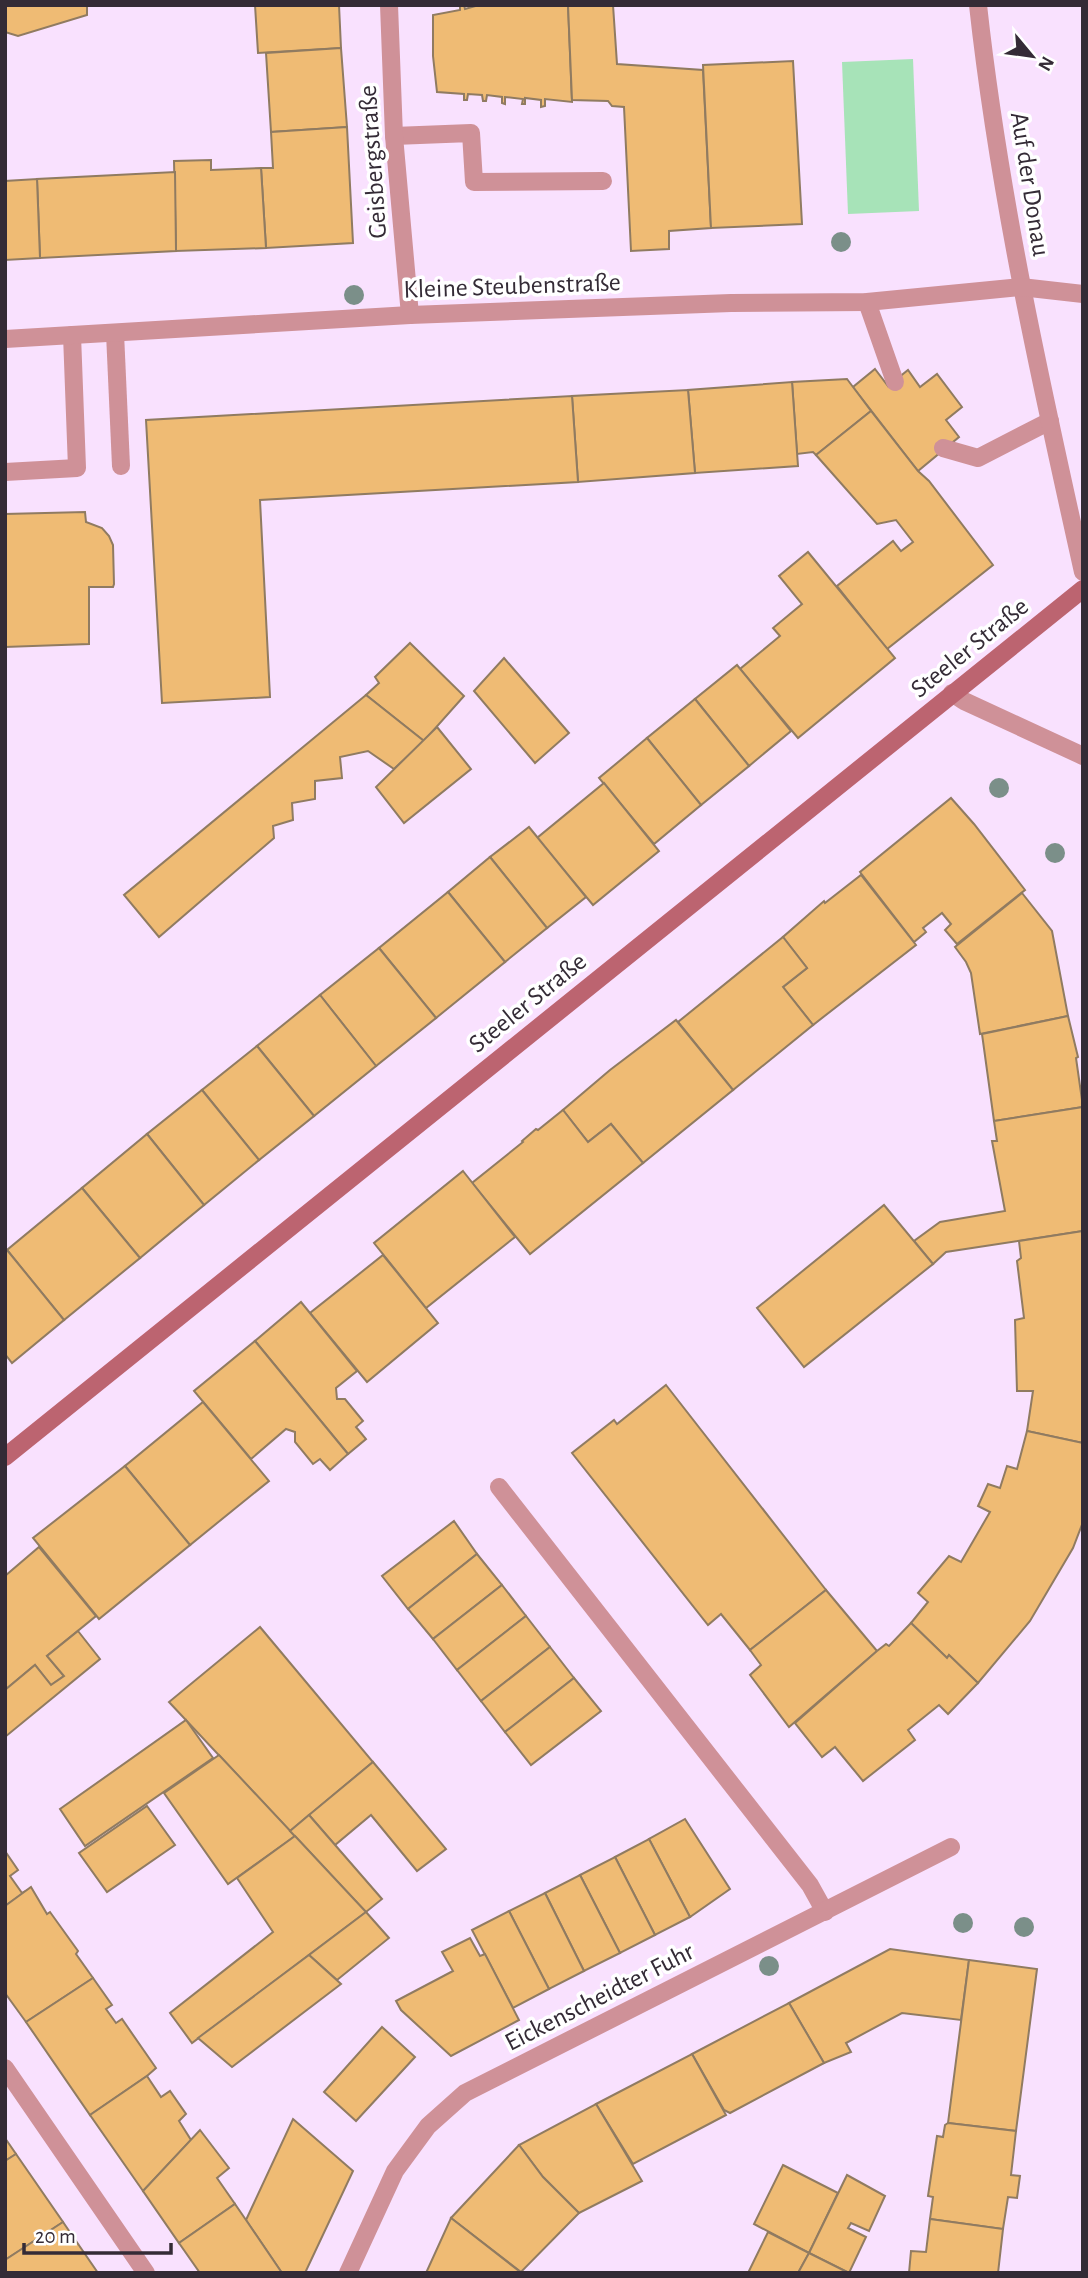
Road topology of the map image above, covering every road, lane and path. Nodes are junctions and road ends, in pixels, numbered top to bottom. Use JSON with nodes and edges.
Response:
{"nodes":[{"id":1,"x":388,"y":5,"type":"edge"},
{"id":2,"x":978,"y":5,"type":"edge"},
{"id":3,"x":394,"y":136,"type":"junction"},
{"id":4,"x":603,"y":181,"type":"dead end"},
{"id":5,"x":1021,"y":287,"type":"junction"},
{"id":6,"x":1083,"y":294,"type":"edge"},
{"id":7,"x":867,"y":302,"type":"junction"},
{"id":8,"x":410,"y":315,"type":"junction"},
{"id":9,"x":115,"y":333,"type":"junction"},
{"id":10,"x":72,"y":335,"type":"junction"},
{"id":11,"x":5,"y":339,"type":"edge"},
{"id":12,"x":895,"y":382,"type":"dead end"},
{"id":13,"x":1050,"y":421,"type":"junction"},
{"id":14,"x":943,"y":448,"type":"dead end"},
{"id":15,"x":121,"y":466,"type":"dead end"},
{"id":16,"x":5,"y":472,"type":"edge"},
{"id":17,"x":1083,"y":572,"type":"edge"},
{"id":18,"x":1083,"y":589,"type":"edge"},
{"id":19,"x":952,"y":693,"type":"junction"},
{"id":20,"x":1083,"y":756,"type":"edge"},
{"id":21,"x":5,"y":1457,"type":"edge"},
{"id":22,"x":499,"y":1487,"type":"dead end"},
{"id":23,"x":951,"y":1847,"type":"dead end"},
{"id":24,"x":825,"y":1912,"type":"junction"},
{"id":25,"x":5,"y":2068,"type":"edge"},
{"id":26,"x":146,"y":2273,"type":"edge"},
{"id":27,"x":348,"y":2273,"type":"edge"}],
"edges":[{"from":1,"to":3,"type":"street","name":"Geisbergstraße"},
{"from":2,"to":5,"type":"street","name":"Auf der Donau"},
{"from":3,"to":4,"type":"street"},
{"from":3,"to":8,"type":"street","name":"Geisbergstraße"},
{"from":5,"to":6,"type":"street","name":"Auf der Donau"},
{"from":5,"to":7,"type":"street","name":"Kleine Steubenstraße"},
{"from":5,"to":13,"type":"street","name":"Auf der Donau"},
{"from":7,"to":8,"type":"street","name":"Kleine Steubenstraße"},
{"from":7,"to":12,"type":"street"},
{"from":8,"to":9,"type":"street","name":"Kleine Steubenstraße"},
{"from":9,"to":10,"type":"street","name":"Kleine Steubenstraße"},
{"from":9,"to":15,"type":"street"},
{"from":10,"to":11,"type":"street","name":"Kleine Steubenstraße"},
{"from":10,"to":16,"type":"street"},
{"from":13,"to":14,"type":"street"},
{"from":13,"to":17,"type":"street","name":"Auf der Donau"},
{"from":18,"to":19,"type":"main road","name":"Steeler Straße"},
{"from":19,"to":20,"type":"street"},
{"from":19,"to":21,"type":"main road","name":"Steeler Straße"},
{"from":22,"to":24,"type":"street"},
{"from":23,"to":24,"type":"street","name":"Eickenscheidter Fuhr"},
{"from":24,"to":27,"type":"street","name":"Eickenscheidter Fuhr"},
{"from":25,"to":26,"type":"street"}]}
